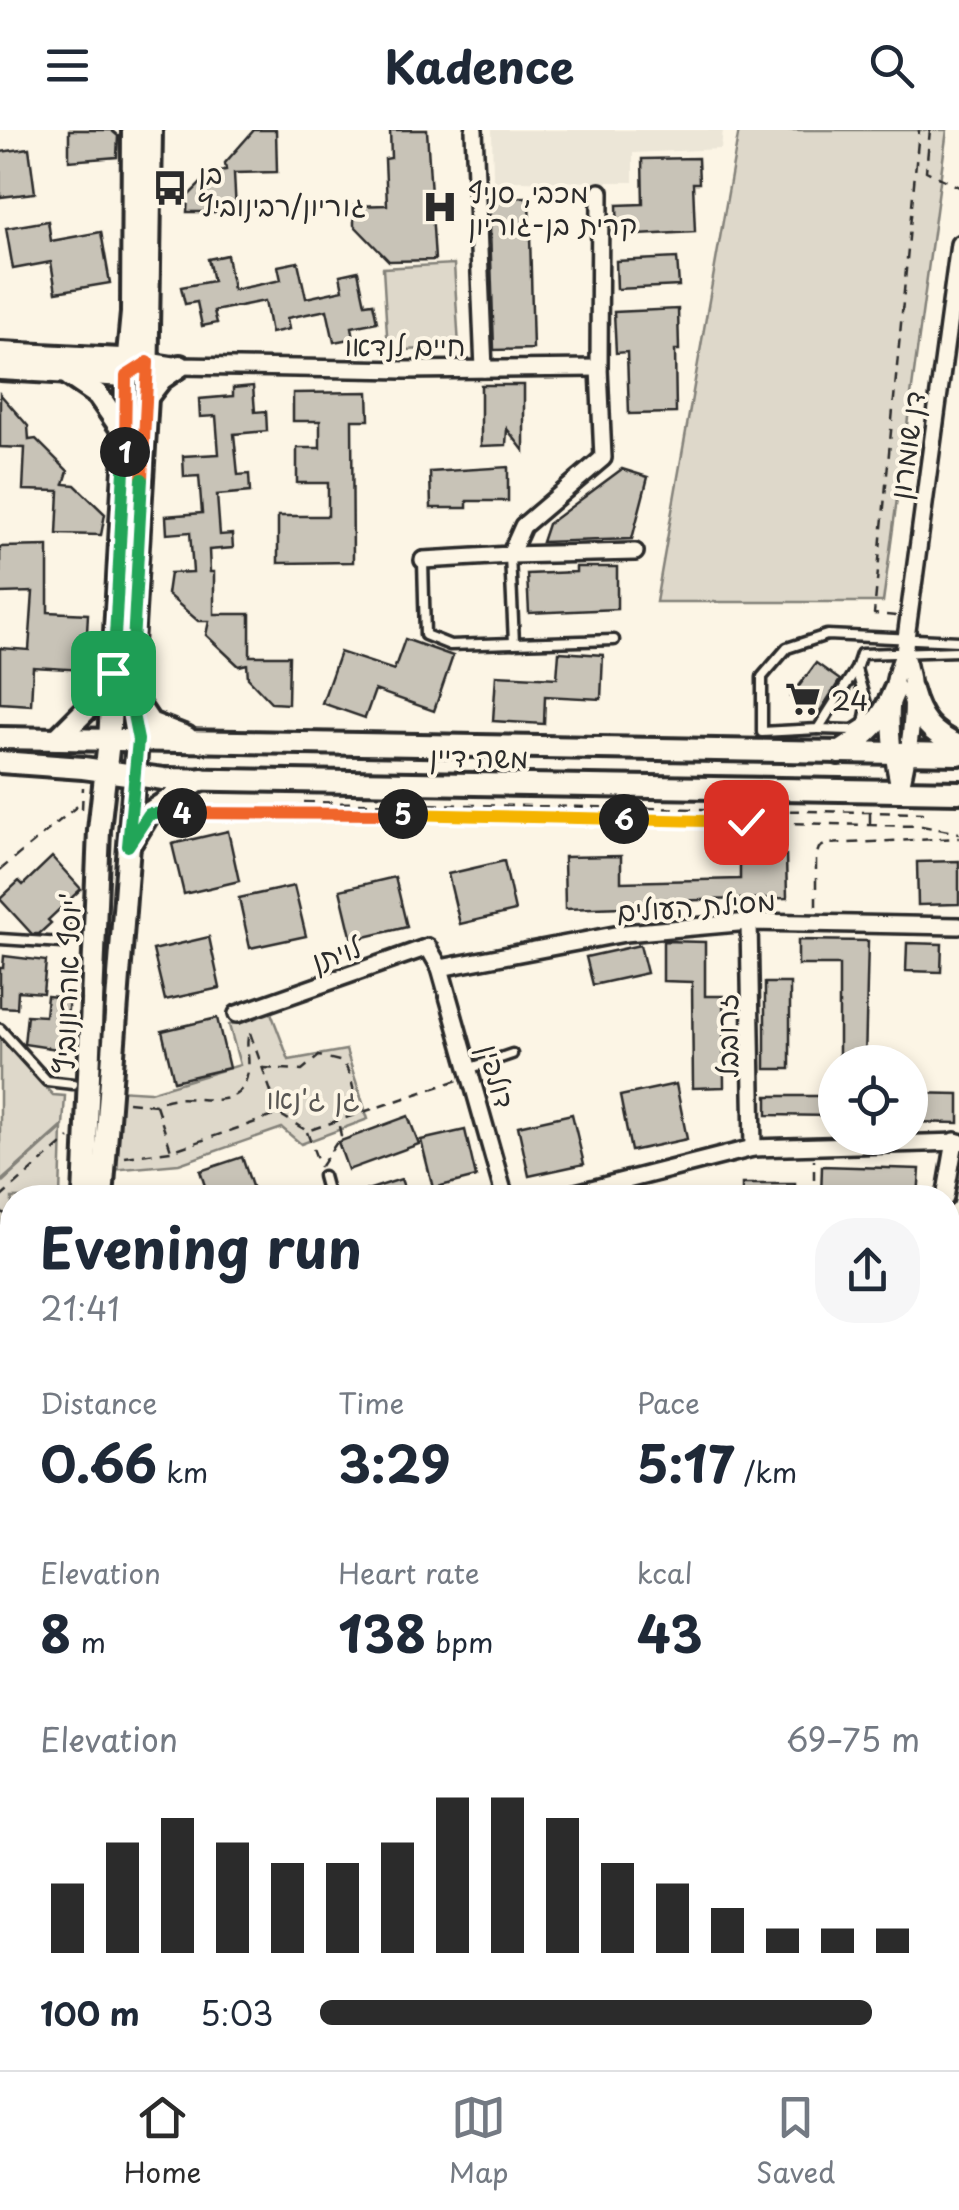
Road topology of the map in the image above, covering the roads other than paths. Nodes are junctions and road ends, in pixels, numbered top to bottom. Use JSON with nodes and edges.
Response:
{"nodes":[{"id":1,"x":133,"y":130,"type":"edge"},
{"id":2,"x":152,"y":130,"type":"edge"},
{"id":3,"x":474,"y":130,"type":"edge"},
{"id":4,"x":600,"y":192,"type":"dead end"},
{"id":5,"x":959,"y":244,"type":"edge"},
{"id":6,"x":132,"y":313,"type":"junction"},
{"id":7,"x":0,"y":352,"type":"edge"},
{"id":8,"x":101,"y":356,"type":"junction"},
{"id":9,"x":134,"y":366,"type":"junction"},
{"id":10,"x":180,"y":366,"type":"junction"},
{"id":11,"x":484,"y":368,"type":"junction"},
{"id":12,"x":600,"y":368,"type":"junction"},
{"id":13,"x":0,"y":369,"type":"edge"},
{"id":14,"x":69,"y":374,"type":"junction"},
{"id":15,"x":147,"y":398,"type":"junction"},
{"id":16,"x":126,"y":434,"type":"junction"},
{"id":17,"x":635,"y":552,"type":"dead end"},
{"id":18,"x":510,"y":555,"type":"junction"},
{"id":19,"x":423,"y":560,"type":"joint"},
{"id":20,"x":614,"y":640,"type":"dead end"},
{"id":21,"x":959,"y":641,"type":"edge"},
{"id":22,"x":514,"y":643,"type":"junction"},
{"id":23,"x":904,"y":647,"type":"junction"},
{"id":24,"x":959,"y":651,"type":"edge"},
{"id":25,"x":856,"y":669,"type":"junction"},
{"id":26,"x":113,"y":673,"type":"junction"},
{"id":27,"x":903,"y":690,"type":"junction"},
{"id":28,"x":130,"y":692,"type":"junction"},
{"id":29,"x":818,"y":729,"type":"junction"},
{"id":30,"x":0,"y":738,"type":"edge"},
{"id":31,"x":57,"y":739,"type":"junction"},
{"id":32,"x":138,"y":740,"type":"junction"},
{"id":33,"x":110,"y":741,"type":"junction"},
{"id":34,"x":202,"y":744,"type":"junction"},
{"id":35,"x":959,"y":746,"type":"edge"},
{"id":36,"x":838,"y":753,"type":"junction"},
{"id":37,"x":900,"y":753,"type":"junction"},
{"id":38,"x":959,"y":754,"type":"edge"},
{"id":39,"x":0,"y":762,"type":"edge"},
{"id":40,"x":106,"y":771,"type":"junction"},
{"id":41,"x":135,"y":776,"type":"junction"},
{"id":42,"x":202,"y":779,"type":"junction"},
{"id":43,"x":900,"y":791,"type":"junction"},
{"id":44,"x":959,"y":792,"type":"edge"},
{"id":45,"x":128,"y":846,"type":"junction"},
{"id":46,"x":750,"y":922,"type":"junction"},
{"id":47,"x":959,"y":926,"type":"edge"},
{"id":48,"x":74,"y":927,"type":"dead end"},
{"id":49,"x":0,"y":940,"type":"edge"},
{"id":50,"x":440,"y":968,"type":"junction"},
{"id":51,"x":240,"y":1014,"type":"road end"},
{"id":52,"x":0,"y":1029,"type":"edge"},
{"id":53,"x":512,"y":1054,"type":"dead end"},
{"id":54,"x":472,"y":1071,"type":"junction"},
{"id":55,"x":73,"y":1084,"type":"dead end"},
{"id":56,"x":957,"y":1142,"type":"edge"},
{"id":57,"x":753,"y":1148,"type":"junction"},
{"id":58,"x":322,"y":1176,"type":"dead end"},
{"id":59,"x":85,"y":1185,"type":"edge"},
{"id":60,"x":103,"y":1185,"type":"edge"},
{"id":61,"x":325,"y":1185,"type":"edge"},
{"id":62,"x":503,"y":1185,"type":"edge"},
{"id":63,"x":607,"y":1185,"type":"edge"},
{"id":64,"x":948,"y":1185,"type":"edge"}],
"edges":[{"from":1,"to":6,"type":"main road"},
{"from":2,"to":9,"type":"main road"},
{"from":3,"to":11,"type":"street","name":"חיים לנדאו"},
{"from":4,"to":12,"type":"street"},
{"from":5,"to":23,"type":"street","name":"דן שומרון"},
{"from":6,"to":8,"type":"main road"},
{"from":6,"to":9,"type":"main road"},
{"from":7,"to":8,"type":"main road"},
{"from":8,"to":9,"type":"main road"},
{"from":9,"to":10,"type":"street","name":"חיים לנדאו"},
{"from":9,"to":14,"type":"main road"},
{"from":9,"to":15,"type":"main road","name":"יוסף אהרונוביץ'"},
{"from":9,"to":16,"type":"main road","name":"יוסף אהרונוביץ'"},
{"from":10,"to":11,"type":"street","name":"חיים לנדאו"},
{"from":10,"to":15,"type":"main road"},
{"from":11,"to":12,"type":"street"},
{"from":12,"to":18,"type":"street"},
{"from":13,"to":14,"type":"main road"},
{"from":14,"to":16,"type":"main road"},
{"from":15,"to":28,"type":"main road","name":"יוסף אהרונוביץ'"},
{"from":16,"to":26,"type":"main road","name":"יוסף אהרונוביץ'"},
{"from":17,"to":18,"type":"street"},
{"from":18,"to":19,"type":"street"},
{"from":18,"to":22,"type":"lane"},
{"from":19,"to":22,"type":"lane"},
{"from":20,"to":22,"type":"lane"},
{"from":21,"to":23,"type":"lane"},
{"from":23,"to":24,"type":"lane"},
{"from":23,"to":25,"type":"lane"},
{"from":23,"to":27,"type":"street","name":"דן שומרון"},
{"from":23,"to":29,"type":"lane"},
{"from":25,"to":29,"type":"lane"},
{"from":25,"to":29,"type":"lane"},
{"from":26,"to":31,"type":"main road"},
{"from":26,"to":33,"type":"main road","name":"יוסף אהרונוביץ'"},
{"from":27,"to":35,"type":"main road"},
{"from":27,"to":36,"type":"main road"},
{"from":27,"to":37,"type":"street","name":"דן שומרון"},
{"from":28,"to":32,"type":"main road","name":"יוסף אהרונוביץ'"},
{"from":28,"to":34,"type":"main road"},
{"from":30,"to":31,"type":"main road","name":"משה דיין"},
{"from":31,"to":33,"type":"main road","name":"משה דיין"},
{"from":32,"to":33,"type":"main road","name":"משה דיין"},
{"from":32,"to":34,"type":"main road","name":"משה דיין"},
{"from":32,"to":41,"type":"main road","name":"יוסף אהרונוביץ'"},
{"from":33,"to":40,"type":"main road","name":"יוסף אהרונוביץ'"},
{"from":34,"to":36,"type":"main road","name":"משה דיין"},
{"from":36,"to":37,"type":"main road","name":"משה דיין"},
{"from":37,"to":38,"type":"main road","name":"משה דיין"},
{"from":37,"to":43,"type":"street","name":"דן שומרון"},
{"from":39,"to":40,"type":"main road","name":"משה דיין"},
{"from":40,"to":41,"type":"main road","name":"משה דיין"},
{"from":40,"to":59,"type":"main road","name":"יוסף אהרונוביץ'"},
{"from":41,"to":42,"type":"main road","name":"משה דיין"},
{"from":41,"to":45,"type":"main road","name":"יוסף אהרונוביץ'"},
{"from":42,"to":43,"type":"main road","name":"משה דיין"},
{"from":42,"to":45,"type":"main road"},
{"from":43,"to":44,"type":"main road","name":"משה דיין"},
{"from":45,"to":60,"type":"main road","name":"יוסף אהרונוביץ'"},
{"from":46,"to":47,"type":"street","name":"מסילת העולים"},
{"from":46,"to":50,"type":"street","name":"מסילת העולים"},
{"from":46,"to":57,"type":"street","name":"זרובבל"},
{"from":48,"to":49,"type":"lane"},
{"from":50,"to":51,"type":"street","name":"לויתן"},
{"from":50,"to":54,"type":"street","name":"דולפין"},
{"from":52,"to":55,"type":"lane"},
{"from":53,"to":54,"type":"lane"},
{"from":54,"to":62,"type":"street","name":"דולפין"},
{"from":56,"to":57,"type":"street"},
{"from":56,"to":64,"type":"street"},
{"from":57,"to":63,"type":"street"},
{"from":58,"to":61,"type":"lane"}]}
